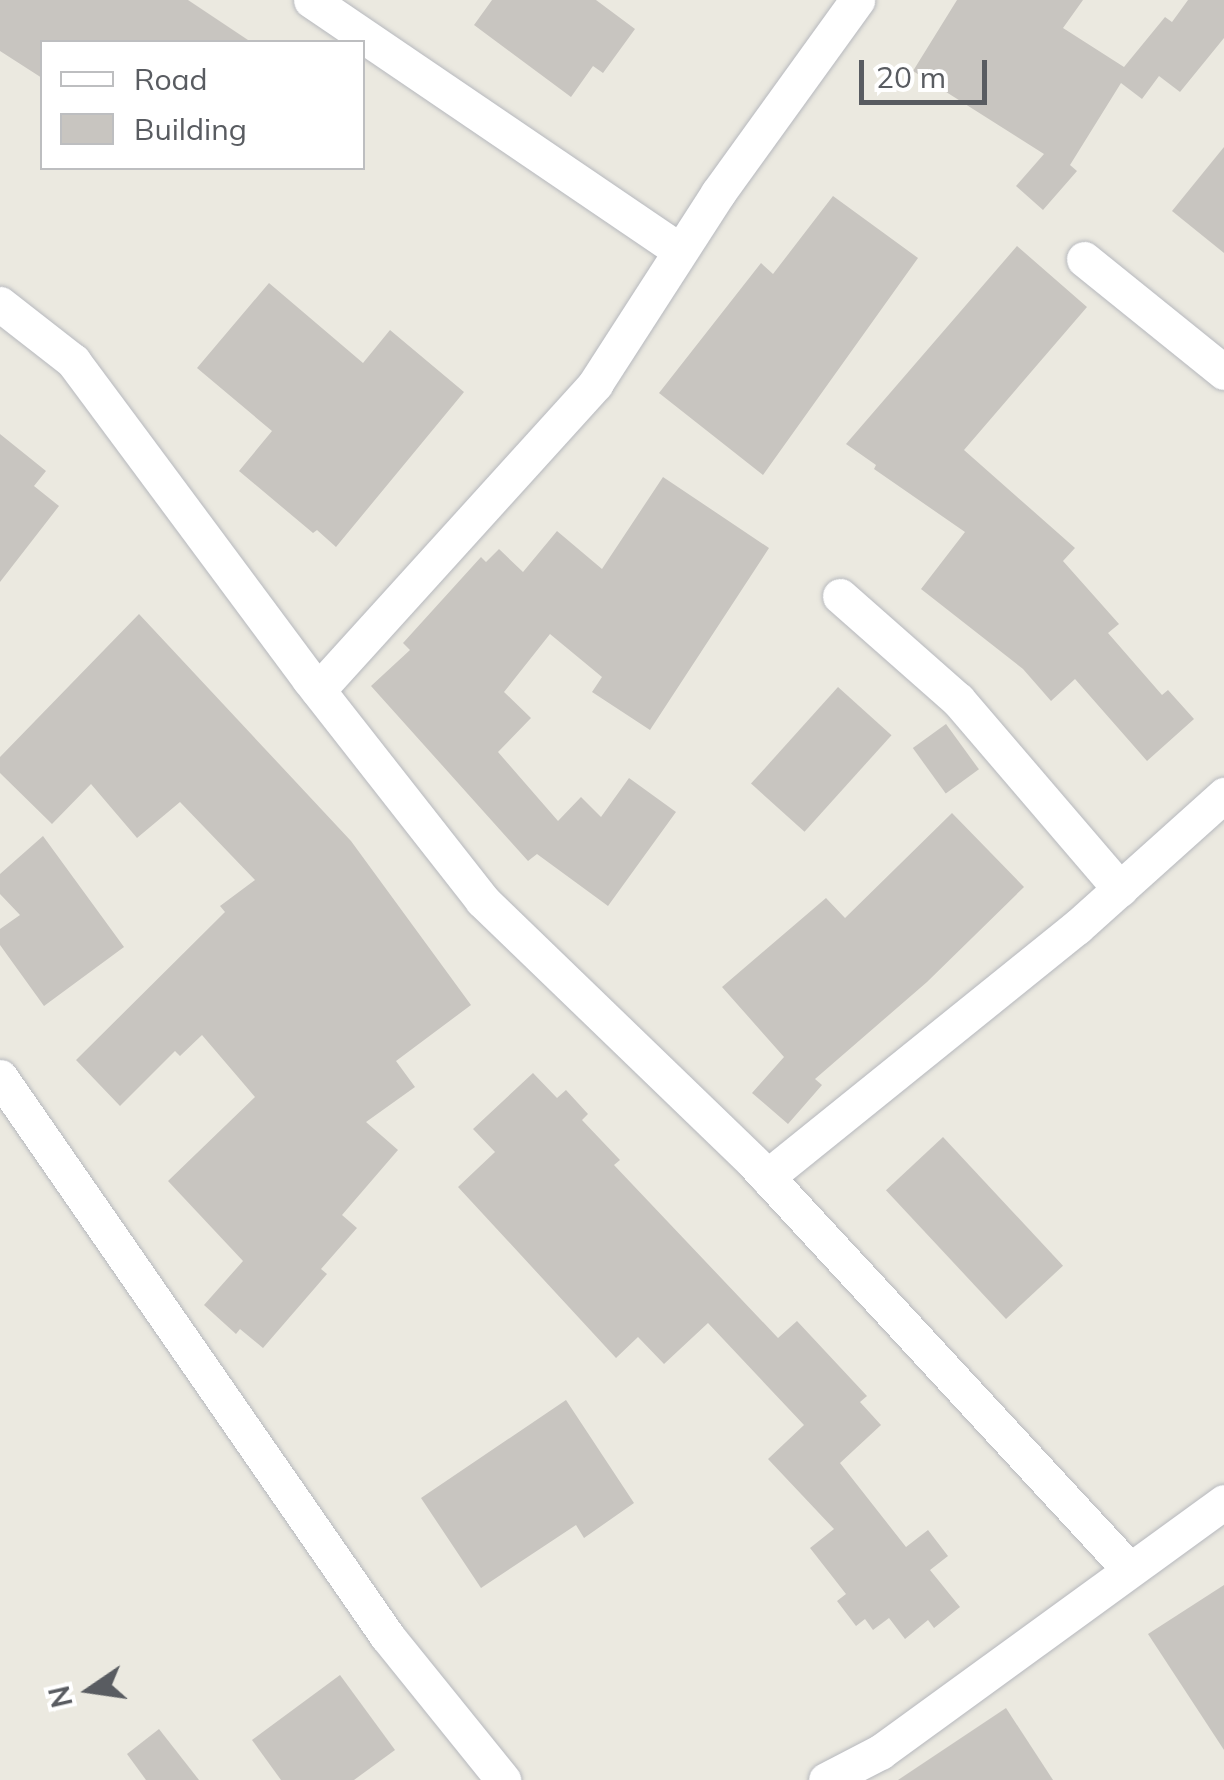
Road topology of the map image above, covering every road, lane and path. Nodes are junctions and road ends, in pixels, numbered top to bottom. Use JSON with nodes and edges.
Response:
{"nodes":[{"id":1,"x":311,"y":0,"type":"edge"},
{"id":2,"x":857,"y":0,"type":"edge"},
{"id":3,"x":680,"y":251,"type":"junction"},
{"id":4,"x":1084,"y":259,"type":"dead end"},
{"id":5,"x":0,"y":304,"type":"edge"},
{"id":6,"x":1224,"y":372,"type":"edge"},
{"id":7,"x":840,"y":596,"type":"dead end"},
{"id":8,"x":318,"y":690,"type":"junction"},
{"id":9,"x":1224,"y":795,"type":"edge"},
{"id":10,"x":1120,"y":889,"type":"junction"},
{"id":11,"x":0,"y":1077,"type":"edge"},
{"id":12,"x":767,"y":1177,"type":"junction"},
{"id":13,"x":1224,"y":1502,"type":"edge"},
{"id":14,"x":1128,"y":1568,"type":"junction"},
{"id":15,"x":503,"y":1780,"type":"edge"},
{"id":16,"x":826,"y":1780,"type":"edge"}],
"edges":[{"from":1,"to":3,"type":"street"},
{"from":2,"to":3,"type":"street"},
{"from":3,"to":8,"type":"street"},
{"from":4,"to":6,"type":"street"},
{"from":5,"to":8,"type":"street"},
{"from":7,"to":10,"type":"street"},
{"from":8,"to":12,"type":"street"},
{"from":9,"to":10,"type":"street"},
{"from":10,"to":12,"type":"street"},
{"from":11,"to":15,"type":"street"},
{"from":12,"to":14,"type":"street"},
{"from":13,"to":14,"type":"street"},
{"from":14,"to":16,"type":"street"}]}
